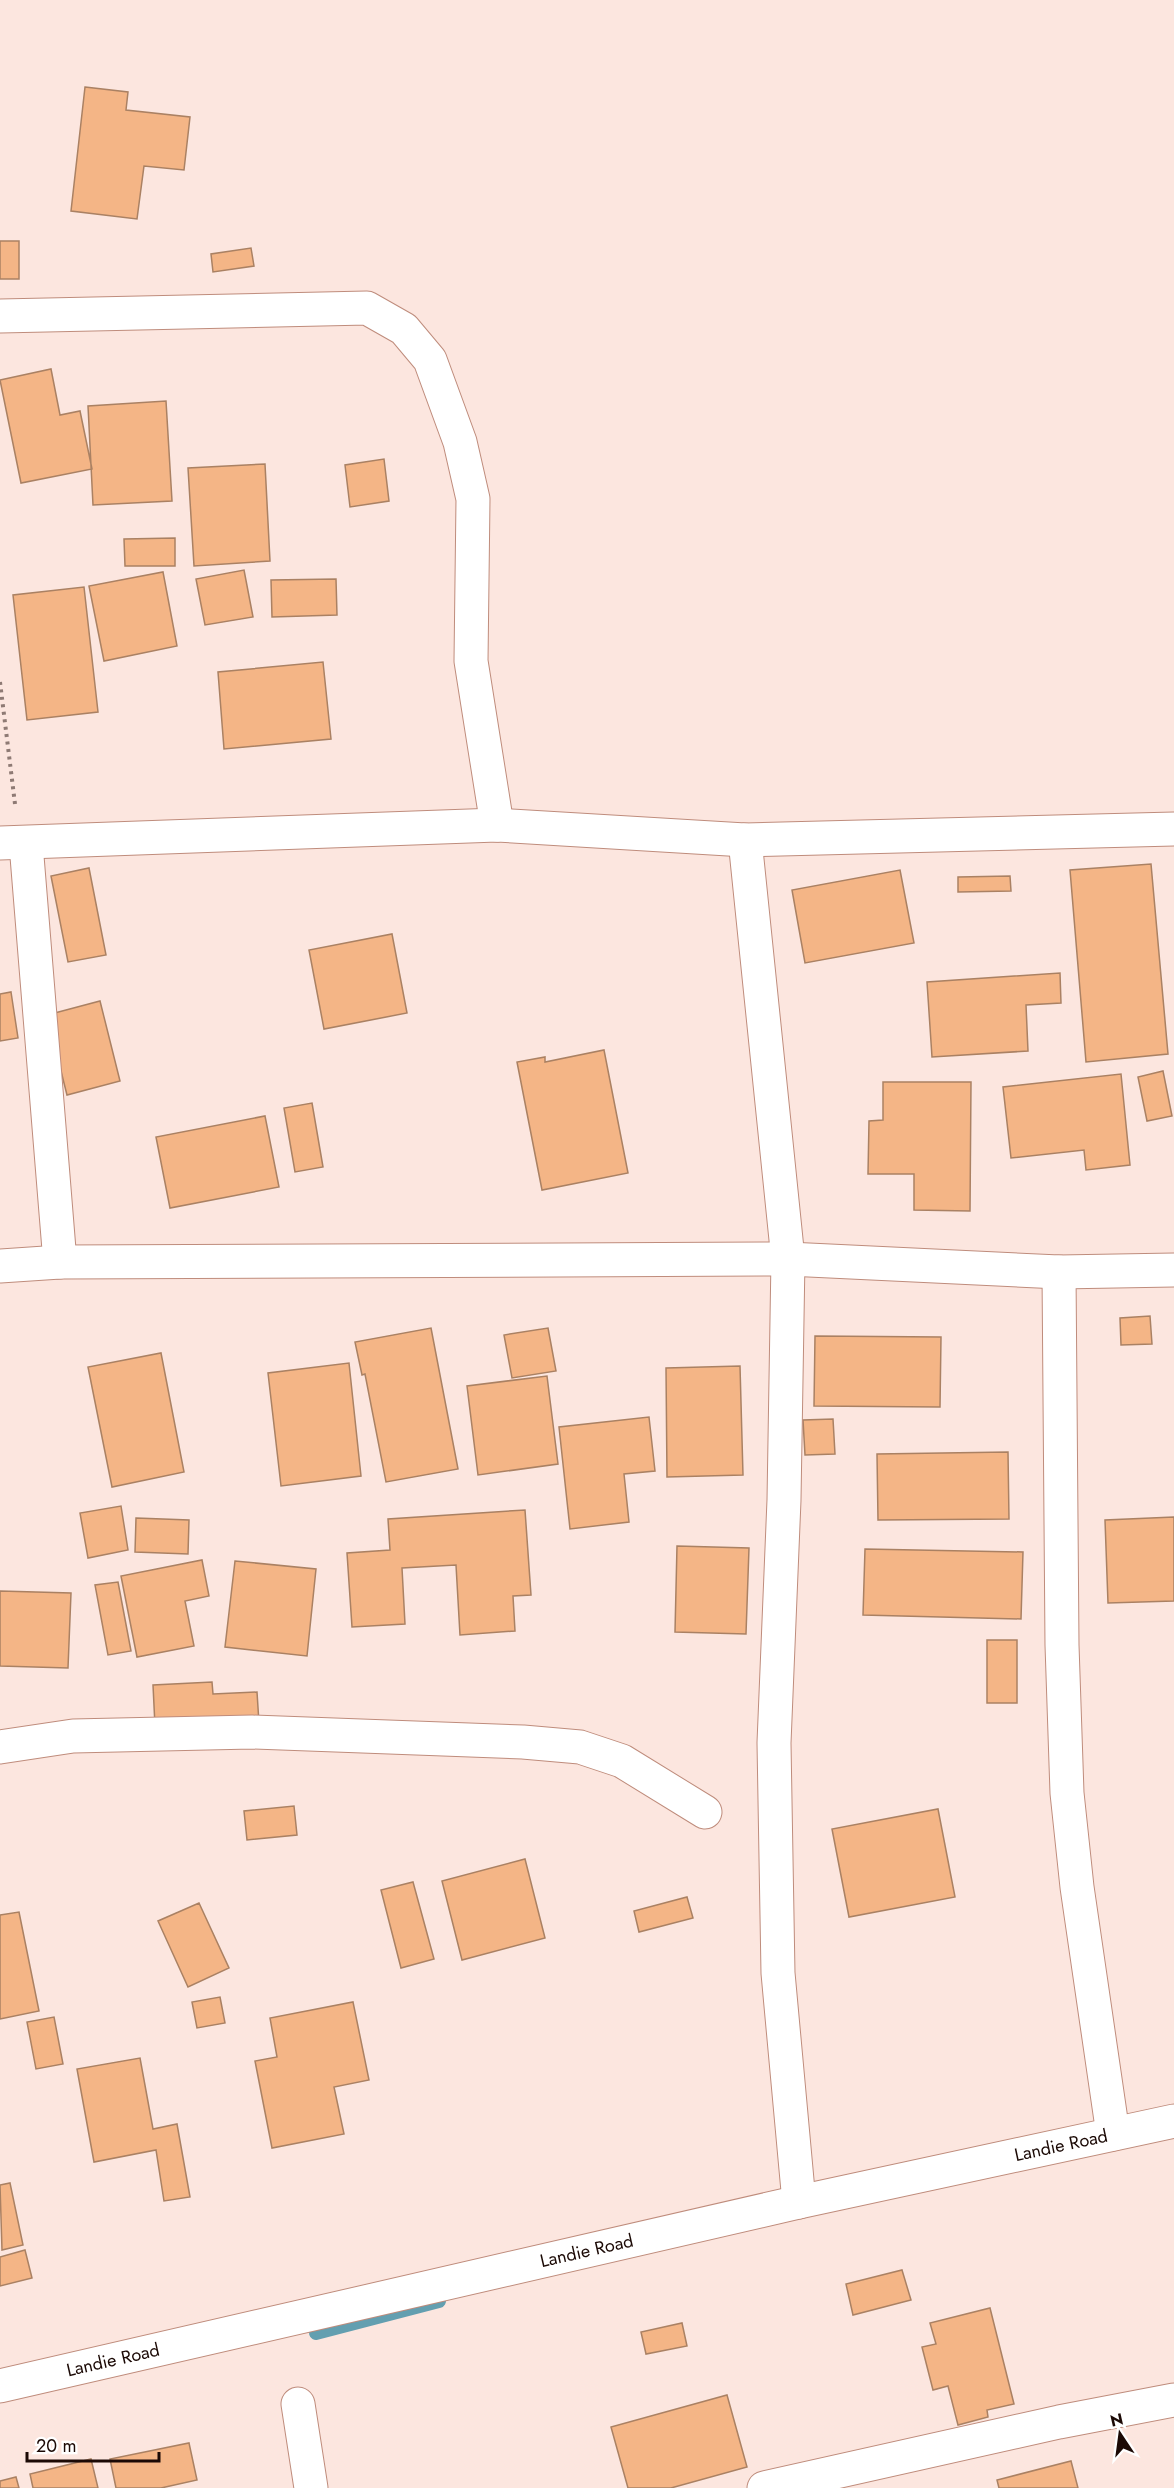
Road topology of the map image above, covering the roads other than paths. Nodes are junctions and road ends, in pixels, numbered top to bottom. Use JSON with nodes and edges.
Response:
{"nodes":[{"id":1,"x":0,"y":316,"type":"edge"},
{"id":2,"x":497,"y":825,"type":"junction"},
{"id":3,"x":1174,"y":829,"type":"edge"},
{"id":4,"x":745,"y":840,"type":"junction"},
{"id":5,"x":15,"y":844,"type":"edge"},
{"id":6,"x":788,"y":1259,"type":"junction"},
{"id":7,"x":60,"y":1262,"type":"junction"},
{"id":8,"x":0,"y":1266,"type":"edge"},
{"id":9,"x":1174,"y":1270,"type":"edge"},
{"id":10,"x":1059,"y":1272,"type":"junction"},
{"id":11,"x":0,"y":1748,"type":"edge"},
{"id":12,"x":705,"y":1812,"type":"dead end"},
{"id":13,"x":1174,"y":2121,"type":"edge"},
{"id":14,"x":1113,"y":2134,"type":"junction"},
{"id":15,"x":799,"y":2202,"type":"junction"},
{"id":16,"x":0,"y":2386,"type":"edge"},
{"id":17,"x":1174,"y":2400,"type":"edge"},
{"id":18,"x":298,"y":2404,"type":"dead end"},
{"id":19,"x":310,"y":2488,"type":"edge"},
{"id":20,"x":764,"y":2488,"type":"edge"}],
"edges":[{"from":1,"to":2,"type":"street"},
{"from":2,"to":4,"type":"street"},
{"from":2,"to":5,"type":"street"},
{"from":3,"to":4,"type":"street"},
{"from":4,"to":6,"type":"street"},
{"from":5,"to":7,"type":"street"},
{"from":6,"to":7,"type":"street"},
{"from":6,"to":10,"type":"street"},
{"from":6,"to":15,"type":"street"},
{"from":7,"to":8,"type":"street"},
{"from":9,"to":10,"type":"street"},
{"from":10,"to":14,"type":"street"},
{"from":11,"to":12,"type":"street"},
{"from":13,"to":14,"type":"street","name":"Landie Road"},
{"from":14,"to":15,"type":"street","name":"Landie Road"},
{"from":15,"to":16,"type":"street","name":"Landie Road"},
{"from":17,"to":20,"type":"street"},
{"from":18,"to":19,"type":"street"}]}
